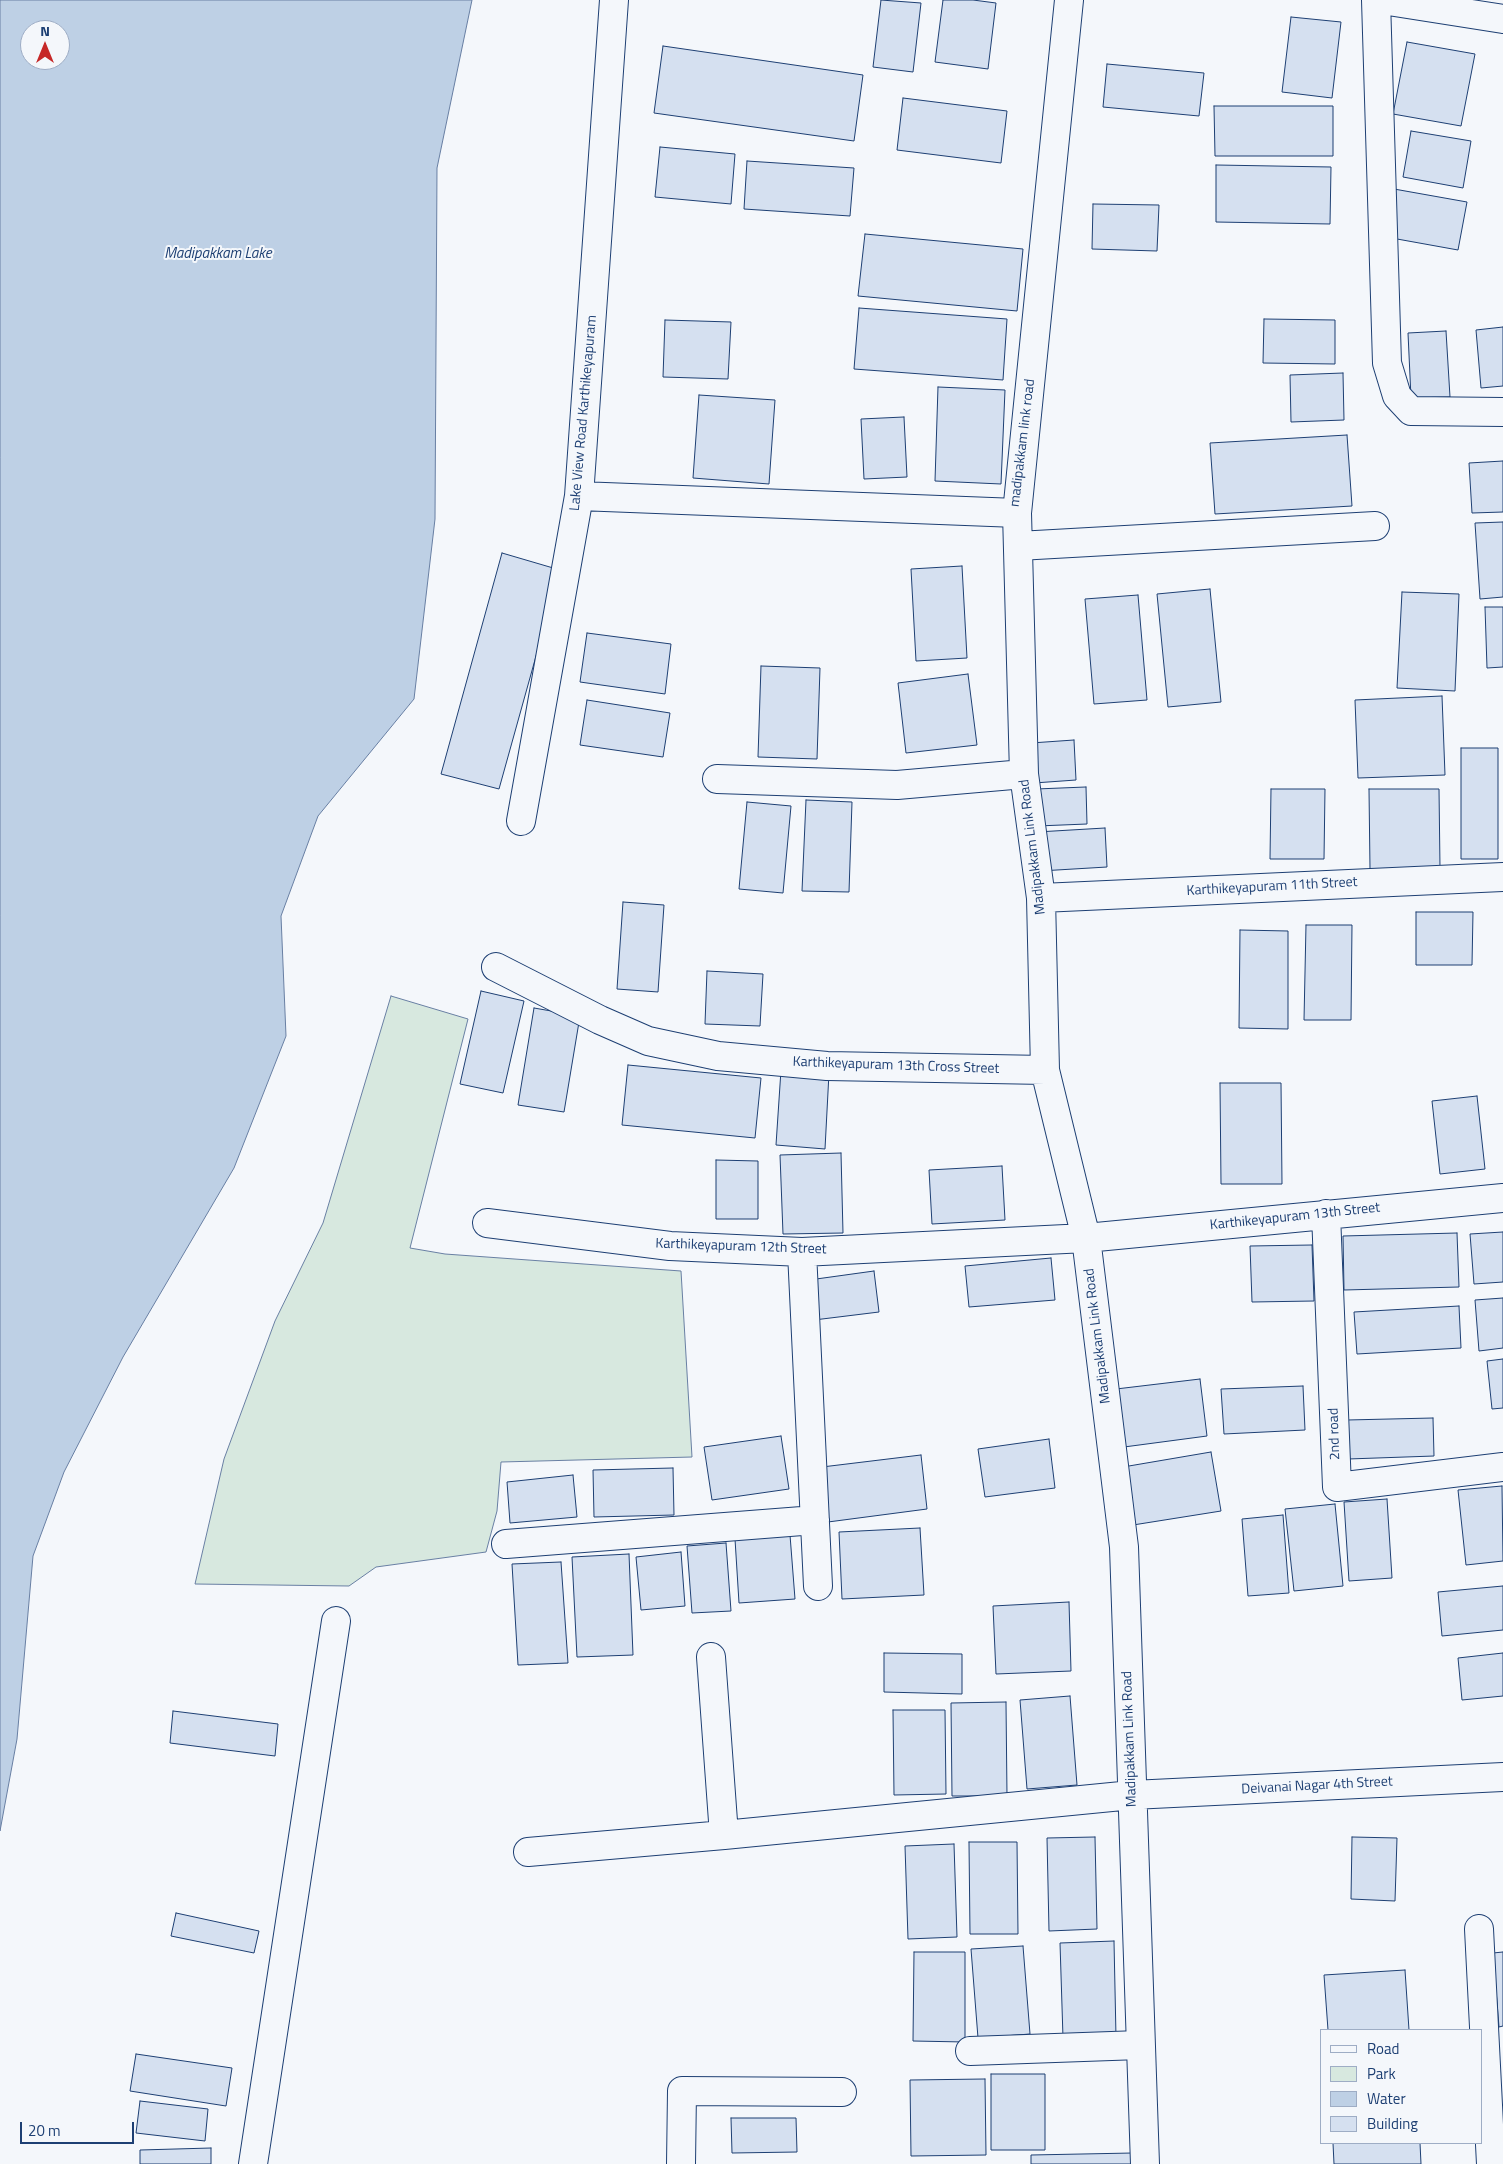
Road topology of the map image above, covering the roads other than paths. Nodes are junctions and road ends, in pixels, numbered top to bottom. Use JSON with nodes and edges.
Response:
{"nodes":[{"id":1,"x":614,"y":0,"type":"edge"},
{"id":2,"x":1069,"y":0,"type":"edge"},
{"id":3,"x":1376,"y":0,"type":"edge"},
{"id":4,"x":1382,"y":0,"type":"edge"},
{"id":5,"x":1503,"y":19,"type":"edge"},
{"id":6,"x":1503,"y":412,"type":"edge"},
{"id":7,"x":579,"y":496,"type":"junction"},
{"id":8,"x":1017,"y":513,"type":"junction"},
{"id":9,"x":1375,"y":526,"type":"dead end"},
{"id":10,"x":1018,"y":546,"type":"junction"},
{"id":11,"x":1024,"y":774,"type":"junction"},
{"id":12,"x":717,"y":778,"type":"dead end"},
{"id":13,"x":521,"y":821,"type":"dead end"},
{"id":14,"x":1503,"y":877,"type":"edge"},
{"id":15,"x":1041,"y":898,"type":"junction"},
{"id":16,"x":496,"y":967,"type":"dead end"},
{"id":17,"x":1046,"y":1070,"type":"junction"},
{"id":18,"x":1503,"y":1198,"type":"edge"},
{"id":19,"x":1326,"y":1214,"type":"junction"},
{"id":20,"x":487,"y":1223,"type":"dead end"},
{"id":21,"x":1086,"y":1238,"type":"junction"},
{"id":22,"x":802,"y":1252,"type":"junction"},
{"id":23,"x":1503,"y":1467,"type":"edge"},
{"id":24,"x":815,"y":1520,"type":"junction"},
{"id":25,"x":506,"y":1544,"type":"dead end"},
{"id":26,"x":818,"y":1586,"type":"dead end"},
{"id":27,"x":336,"y":1621,"type":"dead end"},
{"id":28,"x":711,"y":1656,"type":"dead end"},
{"id":29,"x":1503,"y":1777,"type":"edge"},
{"id":30,"x":1132,"y":1795,"type":"junction"},
{"id":31,"x":724,"y":1835,"type":"junction"},
{"id":32,"x":528,"y":1852,"type":"dead end"},
{"id":33,"x":1479,"y":1929,"type":"dead end"},
{"id":34,"x":1140,"y":2045,"type":"junction"},
{"id":35,"x":1494,"y":2049,"type":"edge"},
{"id":36,"x":970,"y":2051,"type":"dead end"},
{"id":37,"x":842,"y":2092,"type":"dead end"},
{"id":38,"x":254,"y":2164,"type":"edge"},
{"id":39,"x":681,"y":2164,"type":"edge"},
{"id":40,"x":1145,"y":2164,"type":"edge"},
{"id":41,"x":1491,"y":2164,"type":"edge"}],
"edges":[{"from":1,"to":7,"type":"street","name":"Lake View Road Karthikeyapuram"},
{"from":2,"to":8,"type":"street","name":"madipakkam link road"},
{"from":3,"to":6,"type":"street"},
{"from":4,"to":5,"type":"street"},
{"from":7,"to":8,"type":"street","name":"madipakkam link road"},
{"from":7,"to":13,"type":"street","name":"Lake View Road Karthikeyapuram"},
{"from":8,"to":10,"type":"street","name":"Madipakkam Link Road"},
{"from":9,"to":10,"type":"street"},
{"from":10,"to":11,"type":"street","name":"Madipakkam Link Road"},
{"from":11,"to":12,"type":"street"},
{"from":11,"to":15,"type":"street","name":"Madipakkam Link Road"},
{"from":14,"to":15,"type":"street","name":"Karthikeyapuram 11th Street"},
{"from":15,"to":17,"type":"street","name":"Madipakkam Link Road"},
{"from":16,"to":17,"type":"street","name":"Karthikeyapuram 13th Cross Street"},
{"from":17,"to":21,"type":"street","name":"Madipakkam Link Road"},
{"from":18,"to":19,"type":"street","name":"Karthikeyapuram 13th Street"},
{"from":19,"to":21,"type":"street","name":"Karthikeyapuram 13th Street"},
{"from":19,"to":23,"type":"street","name":"2nd road"},
{"from":20,"to":22,"type":"street","name":"Karthikeyapuram 12th Street"},
{"from":21,"to":22,"type":"street","name":"Karthikeyapuram 12th Street"},
{"from":21,"to":30,"type":"street","name":"Madipakkam Link Road"},
{"from":22,"to":24,"type":"street"},
{"from":24,"to":25,"type":"street"},
{"from":24,"to":26,"type":"street"},
{"from":27,"to":38,"type":"street"},
{"from":28,"to":31,"type":"street"},
{"from":29,"to":30,"type":"street","name":"Deivanai Nagar 4th Street"},
{"from":30,"to":31,"type":"street","name":"Deivanai Nagar 4th Street"},
{"from":30,"to":34,"type":"street","name":"Madipakkam Link Road"},
{"from":31,"to":32,"type":"street","name":"Deivanai Nagar 4th Street"},
{"from":33,"to":35,"type":"street"},
{"from":34,"to":36,"type":"street"},
{"from":34,"to":40,"type":"street","name":"Madipakkam Link Road"},
{"from":35,"to":41,"type":"street"},
{"from":37,"to":39,"type":"street"}]}
